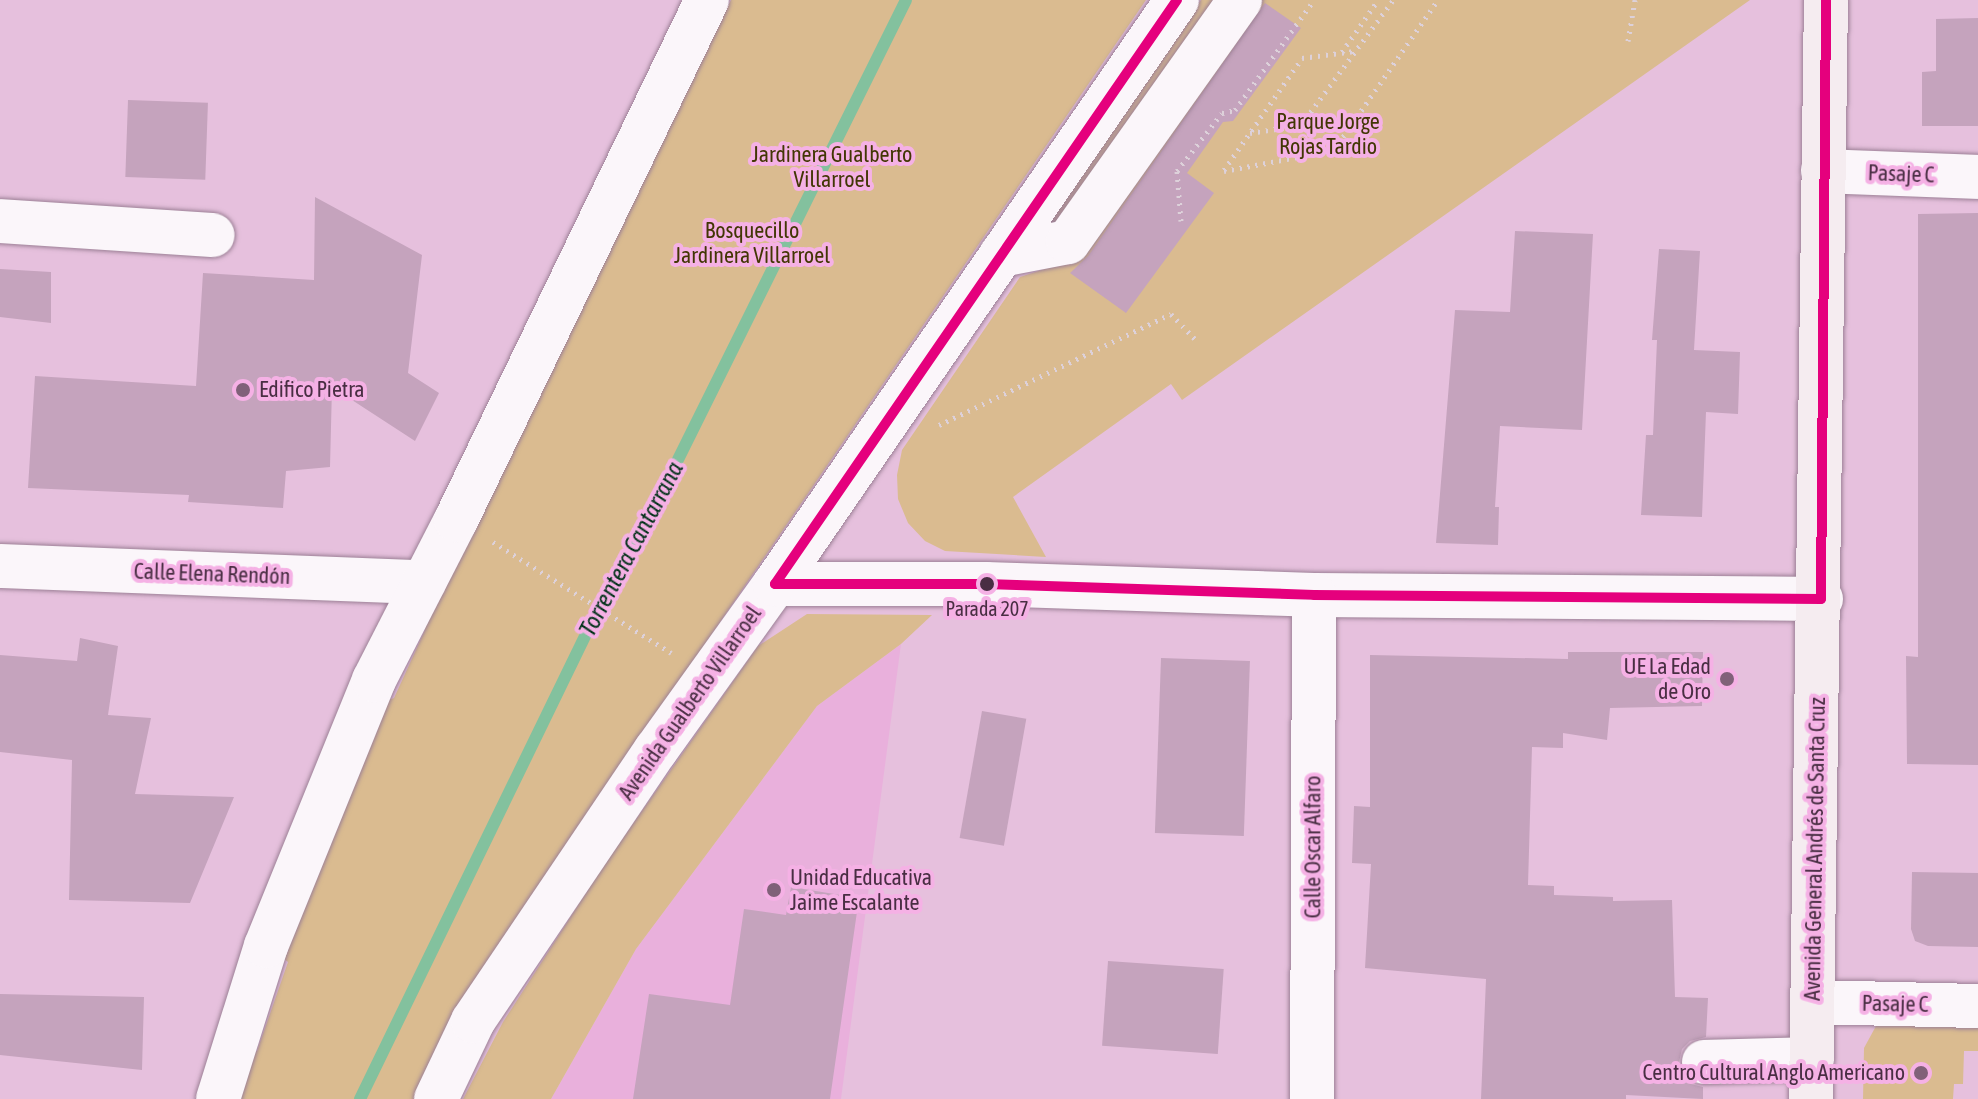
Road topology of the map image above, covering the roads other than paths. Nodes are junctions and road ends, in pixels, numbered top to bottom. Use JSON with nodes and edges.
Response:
{"nodes":[{"id":1,"x":707,"y":0,"type":"edge"},
{"id":2,"x":1177,"y":0,"type":"edge"},
{"id":3,"x":1240,"y":0,"type":"edge"},
{"id":4,"x":1826,"y":0,"type":"edge"},
{"id":5,"x":1823,"y":171,"type":"junction"},
{"id":6,"x":1978,"y":177,"type":"edge"},
{"id":7,"x":0,"y":221,"type":"edge"},
{"id":8,"x":213,"y":235,"type":"dead end"},
{"id":9,"x":1001,"y":255,"type":"junction"},
{"id":10,"x":0,"y":566,"type":"edge"},
{"id":11,"x":424,"y":582,"type":"junction"},
{"id":12,"x":775,"y":584,"type":"junction"},
{"id":13,"x":1314,"y":595,"type":"junction"},
{"id":14,"x":1821,"y":599,"type":"junction"},
{"id":15,"x":1813,"y":1002,"type":"junction"},
{"id":16,"x":1978,"y":1006,"type":"edge"},
{"id":17,"x":1704,"y":1062,"type":"dead end"},
{"id":18,"x":1812,"y":1079,"type":"edge"},
{"id":19,"x":218,"y":1099,"type":"edge"},
{"id":20,"x":436,"y":1099,"type":"edge"},
{"id":21,"x":1312,"y":1099,"type":"edge"}],
"edges":[{"from":1,"to":11,"type":"street"},
{"from":2,"to":9,"type":"street","name":"Avenida Gualberto Villarroel"},
{"from":3,"to":9,"type":"street"},
{"from":4,"to":5,"type":"main road","name":"Avenida General Andrés de Santa Cruz"},
{"from":5,"to":6,"type":"street","name":"Pasaje C"},
{"from":5,"to":14,"type":"main road","name":"Avenida General Andrés de Santa Cruz"},
{"from":7,"to":8,"type":"street"},
{"from":9,"to":12,"type":"street","name":"Avenida Gualberto Villarroel"},
{"from":10,"to":11,"type":"street","name":"Calle Elena Rendón"},
{"from":11,"to":19,"type":"street"},
{"from":12,"to":13,"type":"street"},
{"from":12,"to":20,"type":"street","name":"Avenida Gualberto Villarroel"},
{"from":13,"to":14,"type":"street"},
{"from":13,"to":21,"type":"street","name":"Calle Oscar Alfaro"},
{"from":14,"to":15,"type":"main road","name":"Avenida General Andrés de Santa Cruz"},
{"from":15,"to":16,"type":"street","name":"Pasaje C"},
{"from":15,"to":18,"type":"main road","name":"Avenida General Andrés de Santa Cruz"},
{"from":17,"to":18,"type":"street"}]}
